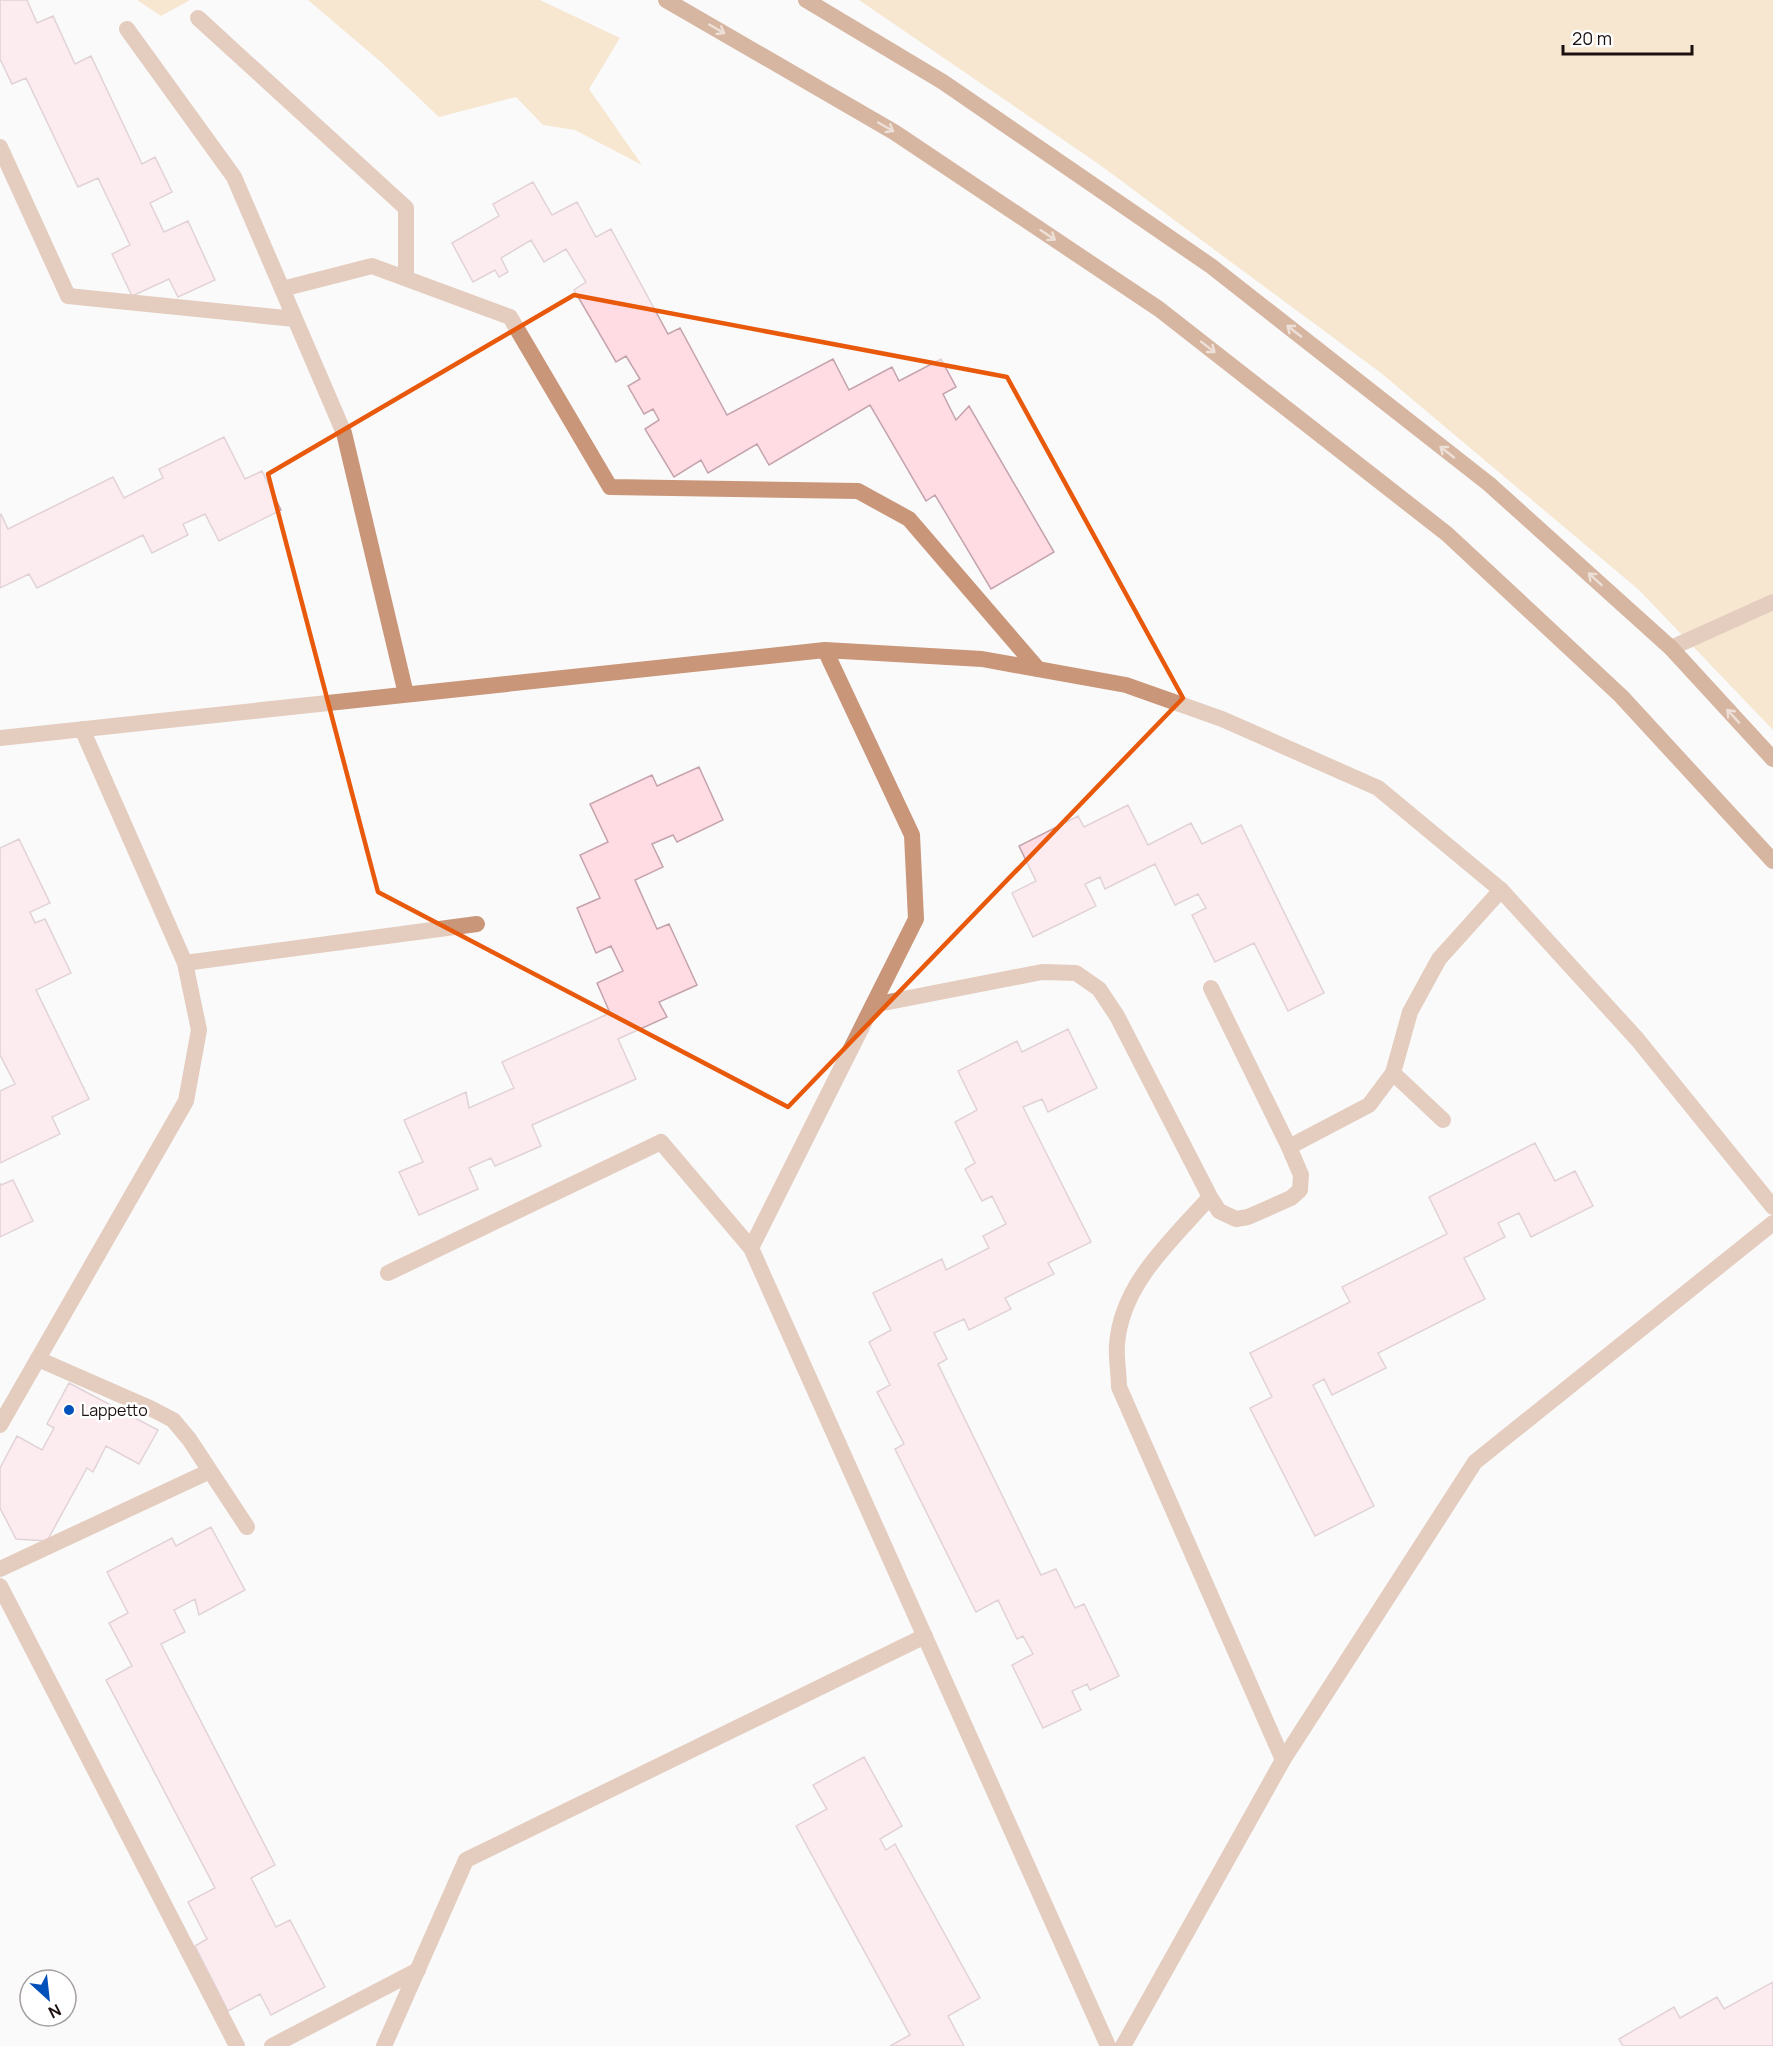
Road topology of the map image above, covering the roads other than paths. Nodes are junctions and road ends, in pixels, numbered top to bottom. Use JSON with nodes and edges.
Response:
{"nodes":[{"id":1,"x":666,"y":0,"type":"edge"},
{"id":2,"x":806,"y":0,"type":"edge"},
{"id":3,"x":198,"y":18,"type":"dead end"},
{"id":4,"x":127,"y":28,"type":"dead end"},
{"id":5,"x":0,"y":147,"type":"edge"},
{"id":6,"x":406,"y":278,"type":"junction"},
{"id":7,"x":282,"y":289,"type":"junction"},
{"id":8,"x":295,"y":319,"type":"junction"},
{"id":9,"x":1773,"y":602,"type":"edge"},
{"id":10,"x":1671,"y":648,"type":"junction"},
{"id":11,"x":825,"y":650,"type":"junction"},
{"id":12,"x":1038,"y":669,"type":"junction"},
{"id":13,"x":406,"y":694,"type":"junction"},
{"id":14,"x":82,"y":729,"type":"junction"},
{"id":15,"x":0,"y":738,"type":"edge"},
{"id":16,"x":1773,"y":759,"type":"edge"},
{"id":17,"x":1773,"y":861,"type":"edge"},
{"id":18,"x":1501,"y":890,"type":"junction"},
{"id":19,"x":477,"y":924,"type":"dead end"},
{"id":20,"x":185,"y":963,"type":"junction"},
{"id":21,"x":1210,"y":988,"type":"dead end"},
{"id":22,"x":873,"y":1005,"type":"junction"},
{"id":23,"x":1393,"y":1073,"type":"junction"},
{"id":24,"x":1443,"y":1120,"type":"dead end"},
{"id":25,"x":1289,"y":1147,"type":"junction"},
{"id":26,"x":1210,"y":1197,"type":"junction"},
{"id":27,"x":1773,"y":1207,"type":"edge"},
{"id":28,"x":1773,"y":1223,"type":"edge"},
{"id":29,"x":752,"y":1248,"type":"junction"},
{"id":30,"x":388,"y":1273,"type":"dead end"},
{"id":31,"x":38,"y":1359,"type":"junction"},
{"id":32,"x":0,"y":1425,"type":"edge"},
{"id":33,"x":210,"y":1470,"type":"junction"},
{"id":34,"x":247,"y":1527,"type":"dead end"},
{"id":35,"x":0,"y":1569,"type":"edge"},
{"id":36,"x":0,"y":1586,"type":"edge"},
{"id":37,"x":925,"y":1636,"type":"junction"},
{"id":38,"x":1283,"y":1760,"type":"junction"},
{"id":39,"x":417,"y":1970,"type":"junction"},
{"id":40,"x":237,"y":2046,"type":"edge"},
{"id":41,"x":272,"y":2046,"type":"edge"},
{"id":42,"x":384,"y":2046,"type":"edge"},
{"id":43,"x":1108,"y":2046,"type":"edge"},
{"id":44,"x":1123,"y":2046,"type":"edge"}],
"edges":[{"from":1,"to":17,"type":"main road","one_way":true},
{"from":10,"to":2,"type":"main road","one_way":true},
{"from":3,"to":6,"type":"street"},
{"from":4,"to":7,"type":"street"},
{"from":5,"to":8,"type":"street"},
{"from":6,"to":7,"type":"street"},
{"from":6,"to":12,"type":"street"},
{"from":7,"to":8,"type":"street"},
{"from":8,"to":13,"type":"street"},
{"from":9,"to":10,"type":"street"},
{"from":16,"to":10,"type":"main road","one_way":true},
{"from":11,"to":12,"type":"street"},
{"from":11,"to":13,"type":"street"},
{"from":11,"to":22,"type":"street"},
{"from":12,"to":18,"type":"street"},
{"from":13,"to":14,"type":"street"},
{"from":14,"to":15,"type":"street"},
{"from":14,"to":20,"type":"street"},
{"from":18,"to":23,"type":"street"},
{"from":18,"to":27,"type":"street"},
{"from":19,"to":20,"type":"street"},
{"from":20,"to":31,"type":"street"},
{"from":21,"to":25,"type":"street"},
{"from":22,"to":26,"type":"street"},
{"from":22,"to":29,"type":"street"},
{"from":23,"to":24,"type":"street"},
{"from":23,"to":25,"type":"street"},
{"from":25,"to":26,"type":"street"},
{"from":26,"to":38,"type":"street"},
{"from":28,"to":38,"type":"street"},
{"from":29,"to":30,"type":"street"},
{"from":29,"to":37,"type":"street"},
{"from":31,"to":32,"type":"street"},
{"from":31,"to":33,"type":"street"},
{"from":33,"to":34,"type":"street"},
{"from":33,"to":35,"type":"street"},
{"from":36,"to":40,"type":"street"},
{"from":37,"to":39,"type":"street"},
{"from":37,"to":43,"type":"street"},
{"from":38,"to":44,"type":"street"},
{"from":39,"to":41,"type":"street"},
{"from":39,"to":42,"type":"street"}]}
